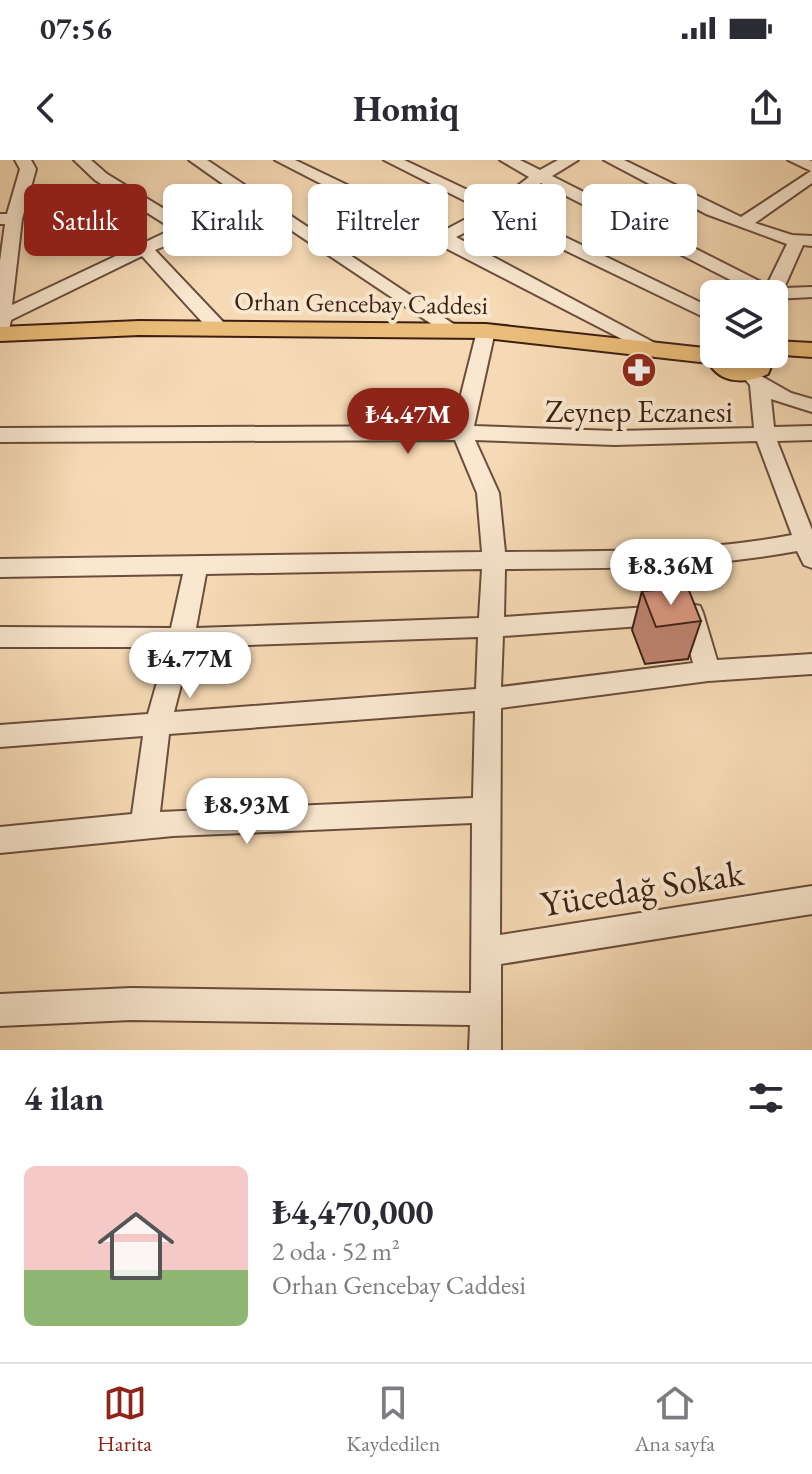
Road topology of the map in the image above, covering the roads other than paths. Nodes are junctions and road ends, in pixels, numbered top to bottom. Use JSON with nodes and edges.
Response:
{"nodes":[{"id":1,"x":23,"y":160,"type":"edge"},
{"id":2,"x":82,"y":160,"type":"edge"},
{"id":3,"x":197,"y":160,"type":"edge"},
{"id":4,"x":317,"y":160,"type":"edge"},
{"id":5,"x":392,"y":160,"type":"edge"},
{"id":6,"x":508,"y":160,"type":"edge"},
{"id":7,"x":570,"y":160,"type":"edge"},
{"id":8,"x":612,"y":160,"type":"edge"},
{"id":9,"x":796,"y":160,"type":"edge"},
{"id":10,"x":290,"y":164,"type":"edge"},
{"id":11,"x":812,"y":167,"type":"edge"},
{"id":12,"x":540,"y":176,"type":"junction"},
{"id":13,"x":812,"y":176,"type":"edge"},
{"id":14,"x":232,"y":184,"type":"edge"},
{"id":15,"x":332,"y":184,"type":"edge"},
{"id":16,"x":530,"y":184,"type":"edge"},
{"id":17,"x":464,"y":196,"type":"edge"},
{"id":18,"x":163,"y":215,"type":"edge"},
{"id":19,"x":7,"y":219,"type":"edge"},
{"id":20,"x":744,"y":223,"type":"junction"},
{"id":21,"x":292,"y":224,"type":"edge"},
{"id":22,"x":448,"y":240,"type":"edge"},
{"id":23,"x":804,"y":242,"type":"edge"},
{"id":24,"x":566,"y":245,"type":"edge"},
{"id":25,"x":147,"y":251,"type":"edge"},
{"id":26,"x":128,"y":256,"type":"edge"},
{"id":27,"x":744,"y":280,"type":"edge"},
{"id":28,"x":781,"y":280,"type":"edge"},
{"id":29,"x":812,"y":292,"type":"edge"},
{"id":30,"x":788,"y":293,"type":"edge"},
{"id":31,"x":700,"y":309,"type":"edge"},
{"id":32,"x":0,"y":318,"type":"edge"},
{"id":33,"x":452,"y":329,"type":"junction"},
{"id":34,"x":220,"y":330,"type":"junction"},
{"id":35,"x":486,"y":331,"type":"junction"},
{"id":36,"x":0,"y":334,"type":"edge"},
{"id":37,"x":656,"y":349,"type":"junction"},
{"id":38,"x":788,"y":349,"type":"edge"},
{"id":39,"x":812,"y":350,"type":"edge"},
{"id":40,"x":700,"y":353,"type":"edge"},
{"id":41,"x":727,"y":368,"type":"edge"},
{"id":42,"x":755,"y":371,"type":"edge"},
{"id":43,"x":812,"y":406,"type":"edge"},
{"id":44,"x":462,"y":433,"type":"junction"},
{"id":45,"x":812,"y":433,"type":"edge"},
{"id":46,"x":0,"y":435,"type":"edge"},
{"id":47,"x":765,"y":436,"type":"junction"},
{"id":48,"x":810,"y":547,"type":"edge"},
{"id":49,"x":494,"y":562,"type":"junction"},
{"id":50,"x":196,"y":567,"type":"junction"},
{"id":51,"x":0,"y":568,"type":"edge"},
{"id":52,"x":491,"y":629,"type":"junction"},
{"id":53,"x":0,"y":637,"type":"edge"},
{"id":54,"x":181,"y":640,"type":"junction"},
{"id":55,"x":812,"y":664,"type":"edge"},
{"id":56,"x":708,"y":671,"type":"junction"},
{"id":57,"x":488,"y":699,"type":"junction"},
{"id":58,"x":157,"y":727,"type":"junction"},
{"id":59,"x":0,"y":736,"type":"edge"},
{"id":60,"x":489,"y":810,"type":"junction"},
{"id":61,"x":144,"y":826,"type":"junction"},
{"id":62,"x":0,"y":840,"type":"edge"},
{"id":63,"x":812,"y":900,"type":"edge"},
{"id":64,"x":485,"y":952,"type":"junction"},
{"id":65,"x":487,"y":1009,"type":"junction"},
{"id":66,"x":0,"y":1010,"type":"edge"},
{"id":67,"x":485,"y":1050,"type":"edge"}],
"edges":[{"from":1,"to":19,"type":"street"},
{"from":2,"to":18,"type":"street"},
{"from":3,"to":14,"type":"street"},
{"from":4,"to":10,"type":"street"},
{"from":5,"to":17,"type":"street"},
{"from":6,"to":12,"type":"street"},
{"from":7,"to":12,"type":"street"},
{"from":8,"to":20,"type":"street"},
{"from":9,"to":11,"type":"street"},
{"from":10,"to":15,"type":"street"},
{"from":12,"to":16,"type":"street"},
{"from":12,"to":27,"type":"street"},
{"from":13,"to":20,"type":"street"},
{"from":19,"to":32,"type":"street"},
{"from":20,"to":23,"type":"street"},
{"from":21,"to":33,"type":"street"},
{"from":22,"to":37,"type":"street"},
{"from":23,"to":28,"type":"street"},
{"from":24,"to":31,"type":"street"},
{"from":25,"to":34,"type":"street"},
{"from":26,"to":32,"type":"street"},
{"from":29,"to":30,"type":"street"},
{"from":32,"to":36,"type":"street"},
{"from":33,"to":34,"type":"main road","name":"Orhan Gencebay Caddesi"},
{"from":33,"to":35,"type":"main road","name":"Orhan Gencebay Caddesi"},
{"from":34,"to":36,"type":"main road","name":"Orhan Gencebay Caddesi"},
{"from":35,"to":37,"type":"main road","name":"Orhan Gencebay Caddesi"},
{"from":35,"to":44,"type":"street"},
{"from":37,"to":40,"type":"main road","name":"Orhan Gencebay Caddesi"},
{"from":38,"to":39,"type":"main road"},
{"from":41,"to":42,"type":"main road"},
{"from":42,"to":43,"type":"street"},
{"from":42,"to":47,"type":"street"},
{"from":44,"to":46,"type":"street"},
{"from":44,"to":47,"type":"street"},
{"from":44,"to":49,"type":"street"},
{"from":45,"to":47,"type":"street"},
{"from":47,"to":48,"type":"street"},
{"from":48,"to":49,"type":"street"},
{"from":49,"to":50,"type":"street"},
{"from":49,"to":52,"type":"street"},
{"from":50,"to":51,"type":"street"},
{"from":50,"to":54,"type":"street"},
{"from":52,"to":54,"type":"street"},
{"from":52,"to":56,"type":"street"},
{"from":52,"to":57,"type":"street"},
{"from":53,"to":54,"type":"street"},
{"from":54,"to":58,"type":"street"},
{"from":55,"to":56,"type":"street"},
{"from":56,"to":57,"type":"street"},
{"from":57,"to":58,"type":"street"},
{"from":57,"to":60,"type":"street"},
{"from":58,"to":59,"type":"street"},
{"from":58,"to":61,"type":"street"},
{"from":60,"to":61,"type":"street"},
{"from":60,"to":64,"type":"street"},
{"from":61,"to":62,"type":"street"},
{"from":63,"to":64,"type":"street","name":"Yücedağ Sokak"},
{"from":64,"to":65,"type":"street"},
{"from":65,"to":66,"type":"street"},
{"from":65,"to":67,"type":"street"}]}
